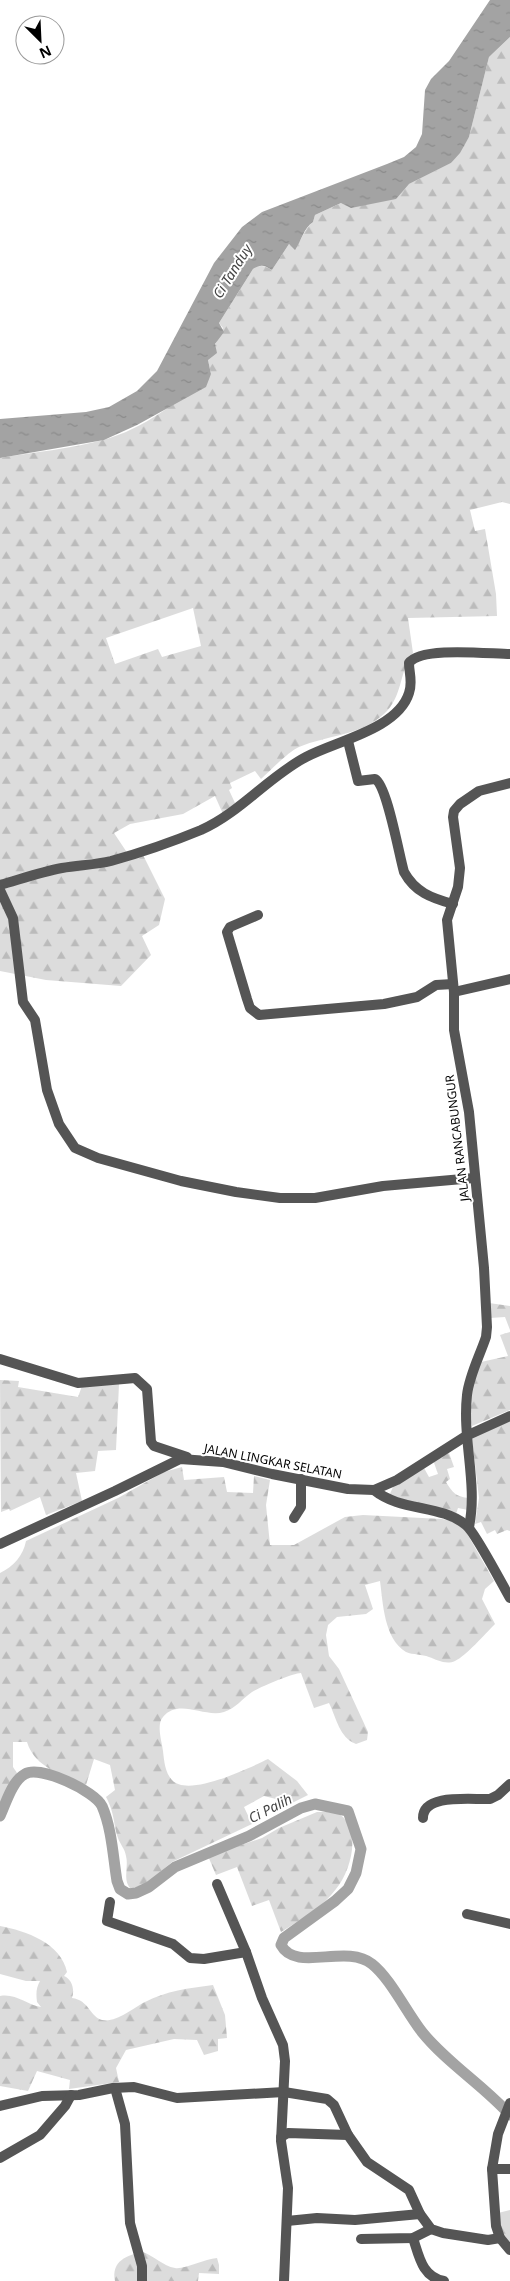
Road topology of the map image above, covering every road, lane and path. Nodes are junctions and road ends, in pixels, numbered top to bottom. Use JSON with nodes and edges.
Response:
{"nodes":[{"id":1,"x":510,"y":654,"type":"edge"},
{"id":2,"x":348,"y":741,"type":"junction"},
{"id":3,"x":510,"y":783,"type":"edge"},
{"id":4,"x":0,"y":885,"type":"edge"},
{"id":5,"x":0,"y":890,"type":"edge"},
{"id":6,"x":453,"y":904,"type":"junction"},
{"id":7,"x":258,"y":916,"type":"dead end"},
{"id":8,"x":510,"y":979,"type":"edge"},
{"id":9,"x":454,"y":988,"type":"junction"},
{"id":10,"x":474,"y":1178,"type":"junction"},
{"id":11,"x":0,"y":1359,"type":"edge"},
{"id":12,"x":510,"y":1416,"type":"edge"},
{"id":13,"x":466,"y":1436,"type":"junction"},
{"id":14,"x":188,"y":1458,"type":"junction"},
{"id":15,"x":301,"y":1479,"type":"junction"},
{"id":16,"x":374,"y":1490,"type":"junction"},
{"id":17,"x":294,"y":1518,"type":"dead end"},
{"id":18,"x":469,"y":1527,"type":"junction"},
{"id":19,"x":0,"y":1544,"type":"edge"},
{"id":20,"x":510,"y":1598,"type":"edge"},
{"id":21,"x":510,"y":1784,"type":"edge"},
{"id":22,"x":423,"y":1818,"type":"dead end"},
{"id":23,"x":217,"y":1884,"type":"dead end"},
{"id":24,"x":110,"y":1902,"type":"dead end"},
{"id":25,"x":467,"y":1914,"type":"dead end"},
{"id":26,"x":510,"y":1924,"type":"edge"},
{"id":27,"x":246,"y":1952,"type":"junction"},
{"id":28,"x":115,"y":2088,"type":"junction"},
{"id":29,"x":284,"y":2092,"type":"junction"},
{"id":30,"x":71,"y":2095,"type":"junction"},
{"id":31,"x":510,"y":2103,"type":"edge"},
{"id":32,"x":0,"y":2106,"type":"edge"},
{"id":33,"x":348,"y":2135,"type":"junction"},
{"id":34,"x":281,"y":2137,"type":"junction"},
{"id":35,"x":0,"y":2158,"type":"edge"},
{"id":36,"x":492,"y":2169,"type":"junction"},
{"id":37,"x":510,"y":2169,"type":"edge"},
{"id":38,"x":420,"y":2214,"type":"junction"},
{"id":39,"x":287,"y":2221,"type":"junction"},
{"id":40,"x":431,"y":2228,"type":"junction"},
{"id":41,"x":413,"y":2238,"type":"junction"},
{"id":42,"x":500,"y":2238,"type":"junction"},
{"id":43,"x":361,"y":2239,"type":"dead end"},
{"id":44,"x":510,"y":2250,"type":"edge"},
{"id":45,"x":142,"y":2281,"type":"edge"},
{"id":46,"x":284,"y":2281,"type":"edge"},
{"id":47,"x":444,"y":2281,"type":"edge"}],
"edges":[{"from":1,"to":2,"type":"street"},
{"from":2,"to":4,"type":"street"},
{"from":2,"to":6,"type":"street"},
{"from":3,"to":6,"type":"street","name":"JALAN RANCABUNGUR"},
{"from":5,"to":10,"type":"street"},
{"from":6,"to":9,"type":"street","name":"JALAN RANCABUNGUR"},
{"from":7,"to":9,"type":"street"},
{"from":8,"to":9,"type":"street"},
{"from":9,"to":10,"type":"street","name":"JALAN RANCABUNGUR"},
{"from":10,"to":13,"type":"street","name":"JALAN RANCABUNGUR"},
{"from":11,"to":14,"type":"street"},
{"from":12,"to":13,"type":"street","name":"JALAN LINGKAR SELATAN"},
{"from":13,"to":16,"type":"street","name":"JALAN LINGKAR SELATAN"},
{"from":13,"to":18,"type":"street","name":"JALAN RANCABUNGUR"},
{"from":14,"to":15,"type":"street","name":"JALAN LINGKAR SELATAN"},
{"from":14,"to":19,"type":"street","name":"JALAN LINGKAR SELATAN"},
{"from":15,"to":16,"type":"street","name":"JALAN LINGKAR SELATAN"},
{"from":15,"to":17,"type":"street"},
{"from":16,"to":18,"type":"street"},
{"from":18,"to":20,"type":"street"},
{"from":21,"to":22,"type":"street"},
{"from":23,"to":27,"type":"street"},
{"from":24,"to":27,"type":"street"},
{"from":25,"to":26,"type":"street"},
{"from":27,"to":29,"type":"street"},
{"from":28,"to":29,"type":"street"},
{"from":28,"to":30,"type":"street"},
{"from":28,"to":45,"type":"street"},
{"from":29,"to":33,"type":"street"},
{"from":29,"to":34,"type":"street"},
{"from":30,"to":32,"type":"street"},
{"from":30,"to":35,"type":"street"},
{"from":31,"to":36,"type":"street"},
{"from":33,"to":34,"type":"street"},
{"from":33,"to":38,"type":"street"},
{"from":34,"to":39,"type":"street"},
{"from":36,"to":37,"type":"street"},
{"from":36,"to":42,"type":"street"},
{"from":38,"to":39,"type":"street"},
{"from":38,"to":40,"type":"street"},
{"from":39,"to":46,"type":"street"},
{"from":40,"to":41,"type":"street"},
{"from":40,"to":42,"type":"street"},
{"from":41,"to":43,"type":"street"},
{"from":41,"to":47,"type":"street"},
{"from":42,"to":44,"type":"street"}]}
